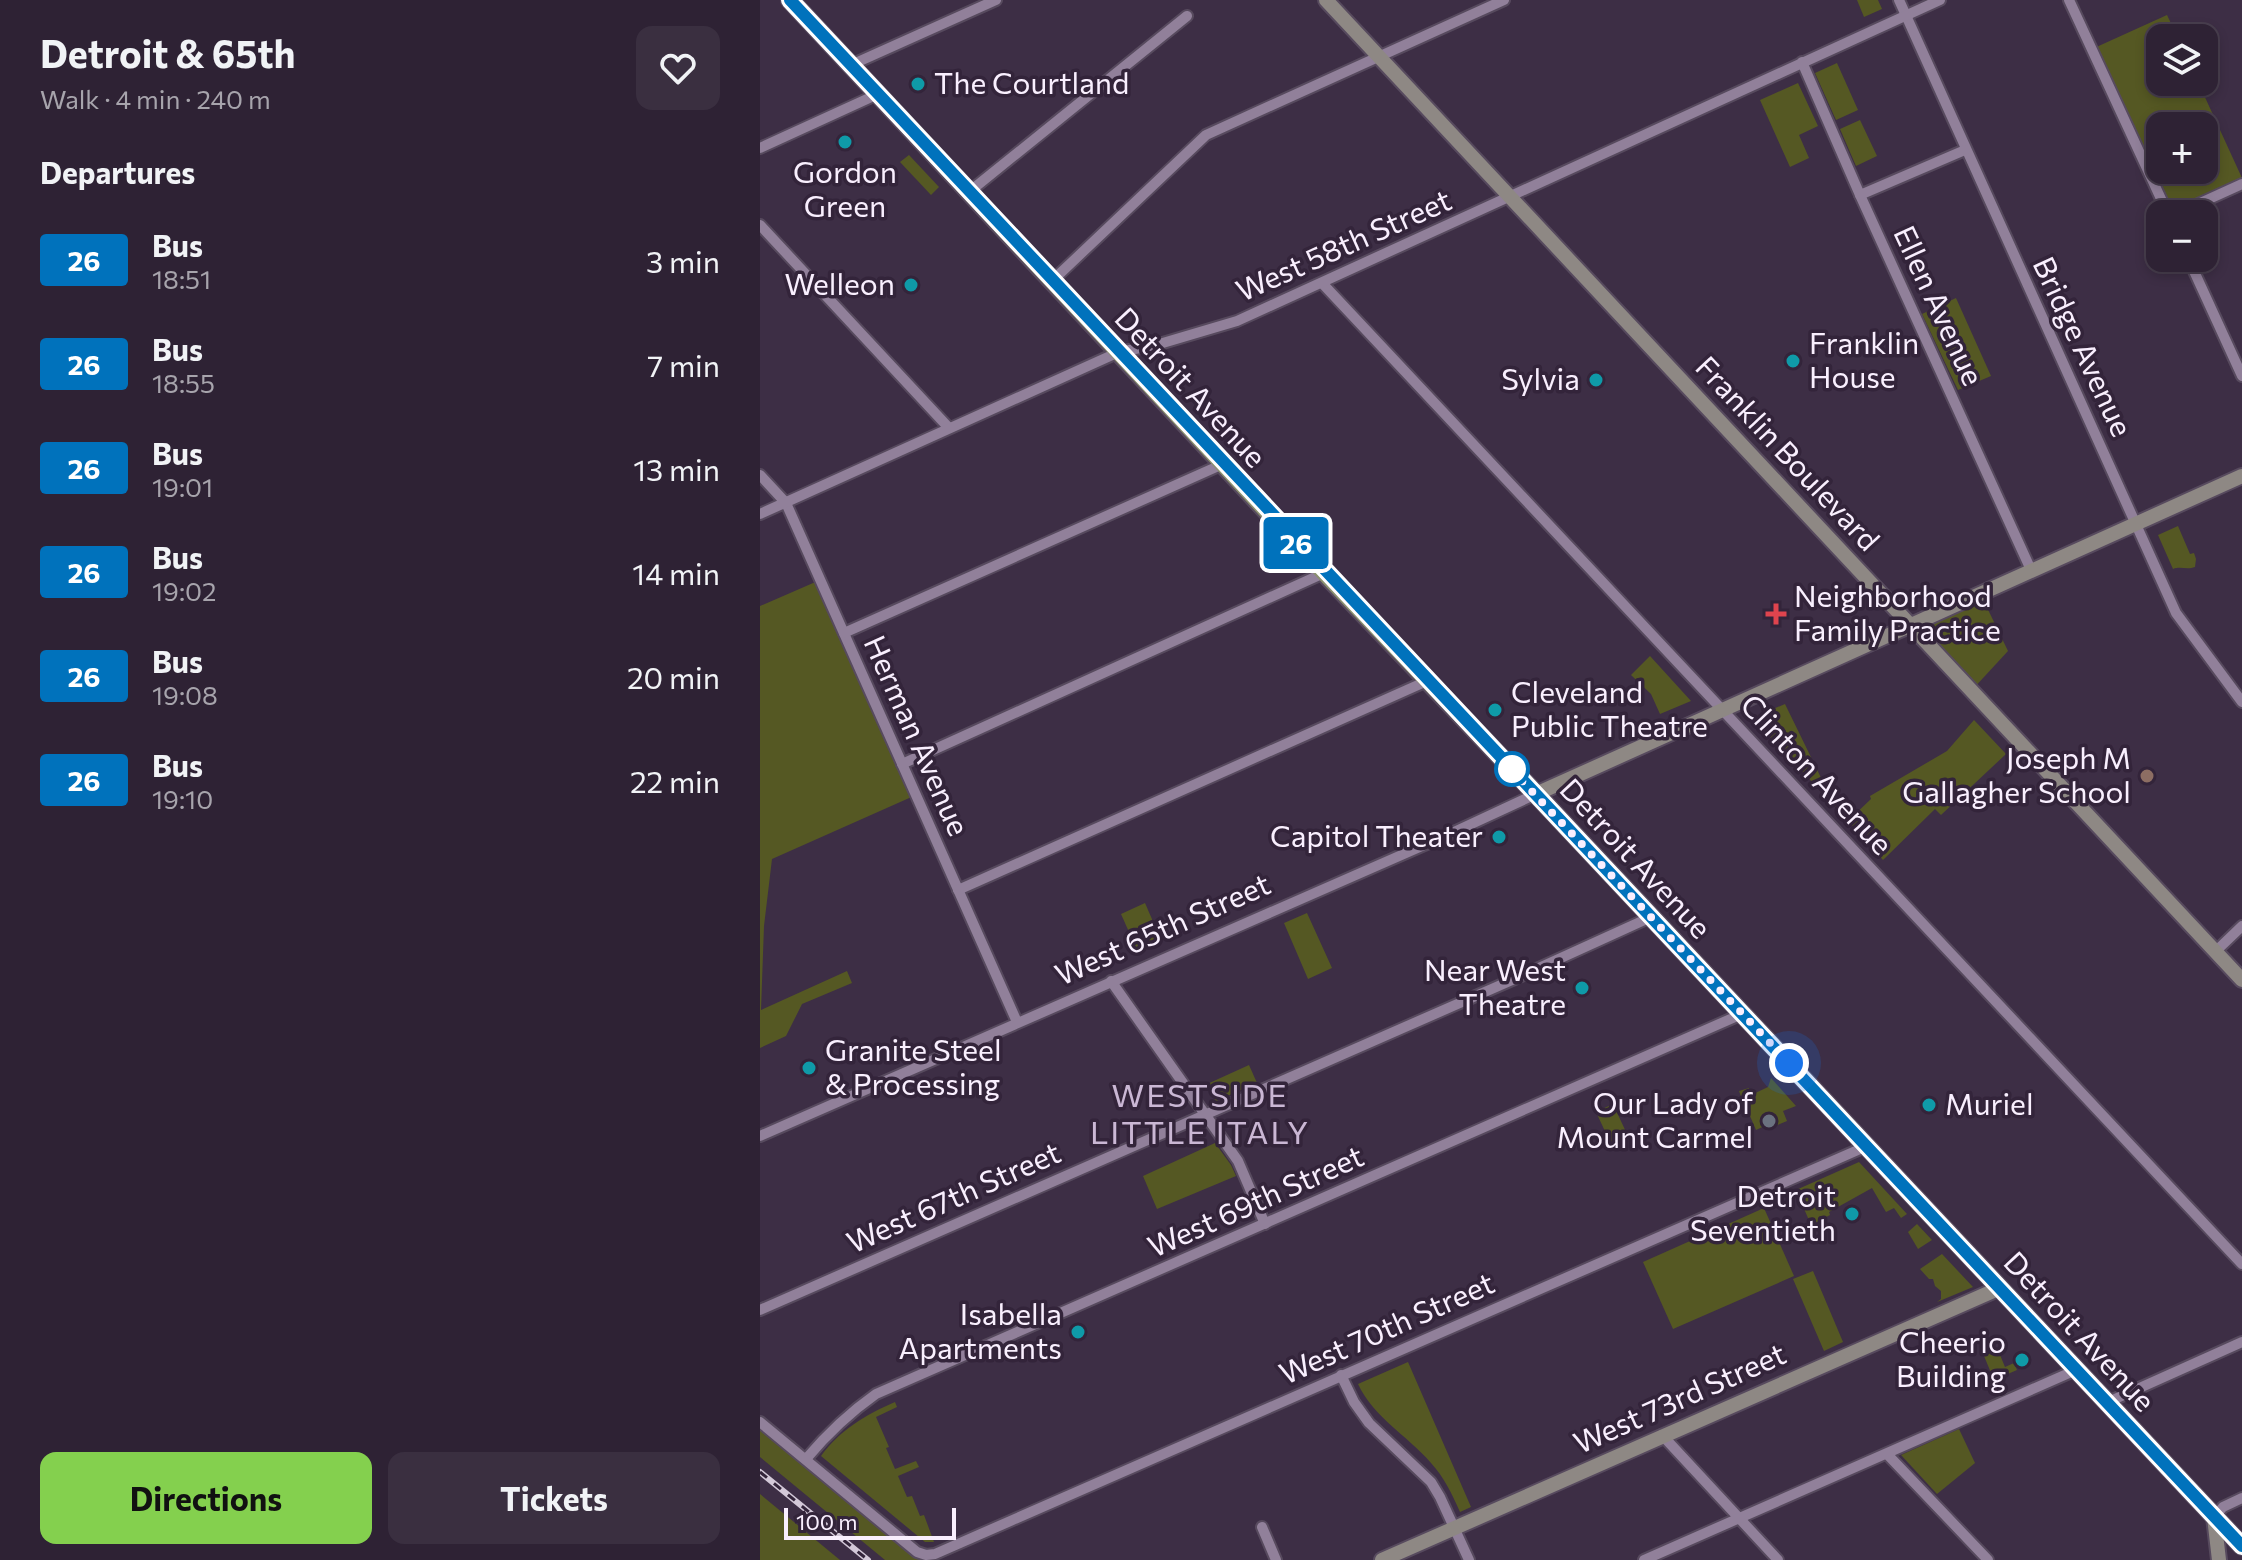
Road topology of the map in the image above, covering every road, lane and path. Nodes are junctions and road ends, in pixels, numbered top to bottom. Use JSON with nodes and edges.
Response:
{"nodes":[{"id":1,"x":790,"y":0,"type":"edge"},
{"id":2,"x":996,"y":0,"type":"edge"},
{"id":3,"x":1326,"y":0,"type":"edge"},
{"id":4,"x":1504,"y":0,"type":"edge"},
{"id":5,"x":1899,"y":0,"type":"edge"},
{"id":6,"x":1940,"y":0,"type":"edge"},
{"id":7,"x":2069,"y":0,"type":"edge"},
{"id":8,"x":1187,"y":16,"type":"dead end"},
{"id":9,"x":1906,"y":16,"type":"junction"},
{"id":10,"x":1380,"y":58,"type":"junction"},
{"id":11,"x":1802,"y":62,"type":"junction"},
{"id":12,"x":851,"y":65,"type":"junction"},
{"id":13,"x":878,"y":94,"type":"junction"},
{"id":14,"x":760,"y":148,"type":"edge"},
{"id":15,"x":1965,"y":150,"type":"junction"},
{"id":16,"x":2242,"y":184,"type":"edge"},
{"id":17,"x":969,"y":192,"type":"junction"},
{"id":18,"x":1860,"y":195,"type":"junction"},
{"id":19,"x":1509,"y":197,"type":"junction"},
{"id":20,"x":2162,"y":200,"type":"edge"},
{"id":21,"x":2207,"y":200,"type":"edge"},
{"id":22,"x":760,"y":225,"type":"edge"},
{"id":23,"x":2194,"y":272,"type":"edge"},
{"id":24,"x":1052,"y":281,"type":"junction"},
{"id":25,"x":1322,"y":283,"type":"junction"},
{"id":26,"x":1119,"y":352,"type":"junction"},
{"id":27,"x":2242,"y":376,"type":"edge"},
{"id":28,"x":949,"y":428,"type":"junction"},
{"id":29,"x":1223,"y":464,"type":"junction"},
{"id":30,"x":760,"y":475,"type":"edge"},
{"id":31,"x":2242,"y":476,"type":"edge"},
{"id":32,"x":786,"y":503,"type":"junction"},
{"id":33,"x":760,"y":514,"type":"edge"},
{"id":34,"x":2136,"y":524,"type":"junction"},
{"id":35,"x":2031,"y":570,"type":"junction"},
{"id":36,"x":1324,"y":573,"type":"junction"},
{"id":37,"x":1911,"y":625,"type":"junction"},
{"id":38,"x":844,"y":633,"type":"junction"},
{"id":39,"x":1427,"y":681,"type":"junction"},
{"id":40,"x":2242,"y":702,"type":"edge"},
{"id":41,"x":1722,"y":710,"type":"junction"},
{"id":42,"x":902,"y":764,"type":"junction"},
{"id":43,"x":1536,"y":794,"type":"junction"},
{"id":44,"x":958,"y":890,"type":"junction"},
{"id":45,"x":1651,"y":917,"type":"junction"},
{"id":46,"x":2242,"y":926,"type":"edge"},
{"id":47,"x":2216,"y":951,"type":"junction"},
{"id":48,"x":2242,"y":980,"type":"edge"},
{"id":49,"x":1111,"y":981,"type":"junction"},
{"id":50,"x":1742,"y":1014,"type":"junction"},
{"id":51,"x":1017,"y":1022,"type":"junction"},
{"id":52,"x":1203,"y":1115,"type":"junction"},
{"id":53,"x":760,"y":1136,"type":"edge"},
{"id":54,"x":1867,"y":1146,"type":"junction"},
{"id":55,"x":1265,"y":1224,"type":"junction"},
{"id":56,"x":2242,"y":1264,"type":"edge"},
{"id":57,"x":2000,"y":1288,"type":"junction"},
{"id":58,"x":760,"y":1310,"type":"edge"},
{"id":59,"x":2242,"y":1342,"type":"edge"},
{"id":60,"x":2076,"y":1370,"type":"junction"},
{"id":61,"x":1341,"y":1375,"type":"junction"},
{"id":62,"x":2106,"y":1403,"type":"junction"},
{"id":63,"x":760,"y":1422,"type":"edge"},
{"id":64,"x":1662,"y":1435,"type":"junction"},
{"id":65,"x":1887,"y":1454,"type":"junction"},
{"id":66,"x":806,"y":1459,"type":"junction"},
{"id":67,"x":2242,"y":1498,"type":"edge"},
{"id":68,"x":2214,"y":1517,"type":"junction"},
{"id":69,"x":1739,"y":1518,"type":"junction"},
{"id":70,"x":1262,"y":1527,"type":"dead end"},
{"id":71,"x":1454,"y":1527,"type":"junction"},
{"id":72,"x":2242,"y":1546,"type":"edge"},
{"id":73,"x":1276,"y":1560,"type":"edge"},
{"id":74,"x":1382,"y":1560,"type":"edge"},
{"id":75,"x":1469,"y":1560,"type":"edge"},
{"id":76,"x":1644,"y":1560,"type":"edge"},
{"id":77,"x":1778,"y":1560,"type":"edge"},
{"id":78,"x":1988,"y":1560,"type":"edge"},
{"id":79,"x":2219,"y":1560,"type":"edge"}],
"edges":[{"from":1,"to":12,"type":"main road","name":"Detroit Avenue"},
{"from":2,"to":12,"type":"street"},
{"from":3,"to":10,"type":"street","name":"Franklin Boulevard"},
{"from":4,"to":10,"type":"street"},
{"from":5,"to":9,"type":"street","name":"Bridge Avenue"},
{"from":6,"to":9,"type":"street","name":"West 58th Street"},
{"from":7,"to":20,"type":"street"},
{"from":8,"to":17,"type":"street"},
{"from":9,"to":11,"type":"street","name":"West 58th Street"},
{"from":9,"to":15,"type":"street","name":"Bridge Avenue"},
{"from":10,"to":19,"type":"street","name":"Franklin Boulevard"},
{"from":10,"to":24,"type":"street"},
{"from":11,"to":18,"type":"street","name":"Ellen Avenue"},
{"from":11,"to":19,"type":"street","name":"West 58th Street"},
{"from":12,"to":13,"type":"main road","name":"Detroit Avenue"},
{"from":13,"to":14,"type":"street"},
{"from":13,"to":17,"type":"main road","name":"Detroit Avenue"},
{"from":15,"to":18,"type":"street"},
{"from":15,"to":34,"type":"street","name":"Bridge Avenue"},
{"from":16,"to":21,"type":"street"},
{"from":17,"to":24,"type":"main road","name":"Detroit Avenue"},
{"from":18,"to":35,"type":"street","name":"Ellen Avenue"},
{"from":19,"to":25,"type":"street","name":"West 58th Street"},
{"from":19,"to":37,"type":"street","name":"Franklin Boulevard"},
{"from":22,"to":28,"type":"street"},
{"from":23,"to":27,"type":"street"},
{"from":24,"to":26,"type":"main road","name":"Detroit Avenue"},
{"from":25,"to":26,"type":"street","name":"West 58th Street"},
{"from":25,"to":41,"type":"street","name":"Clinton Avenue"},
{"from":26,"to":28,"type":"street","name":"West 58th Street"},
{"from":26,"to":29,"type":"main road","name":"Detroit Avenue"},
{"from":28,"to":32,"type":"street","name":"West 58th Street"},
{"from":29,"to":36,"type":"main road","name":"Detroit Avenue"},
{"from":29,"to":38,"type":"street"},
{"from":30,"to":32,"type":"street","name":"Herman Avenue"},
{"from":31,"to":34,"type":"street","name":"West 65th Street"},
{"from":32,"to":33,"type":"street","name":"West 58th Street"},
{"from":32,"to":38,"type":"street","name":"Herman Avenue"},
{"from":34,"to":35,"type":"street","name":"West 65th Street"},
{"from":34,"to":40,"type":"street","name":"Bridge Avenue"},
{"from":35,"to":37,"type":"street","name":"West 65th Street"},
{"from":36,"to":39,"type":"main road","name":"Detroit Avenue"},
{"from":36,"to":42,"type":"street"},
{"from":37,"to":41,"type":"street","name":"West 65th Street"},
{"from":37,"to":47,"type":"street","name":"Franklin Boulevard"},
{"from":38,"to":42,"type":"street","name":"Herman Avenue"},
{"from":39,"to":43,"type":"main road","name":"Detroit Avenue"},
{"from":39,"to":44,"type":"street"},
{"from":41,"to":43,"type":"street","name":"West 65th Street"},
{"from":41,"to":56,"type":"street","name":"Clinton Avenue"},
{"from":42,"to":44,"type":"street","name":"Herman Avenue"},
{"from":43,"to":45,"type":"main road","name":"Detroit Avenue"},
{"from":43,"to":49,"type":"street","name":"West 65th Street"},
{"from":44,"to":51,"type":"street","name":"Herman Avenue"},
{"from":45,"to":50,"type":"main road","name":"Detroit Avenue"},
{"from":45,"to":52,"type":"street","name":"West 67th Street"},
{"from":46,"to":47,"type":"street"},
{"from":47,"to":48,"type":"street","name":"Franklin Boulevard"},
{"from":49,"to":51,"type":"street","name":"West 65th Street"},
{"from":49,"to":52,"type":"street"},
{"from":50,"to":54,"type":"main road","name":"Detroit Avenue"},
{"from":50,"to":55,"type":"street","name":"West 69th Street"},
{"from":51,"to":53,"type":"street","name":"West 65th Street"},
{"from":52,"to":55,"type":"street"},
{"from":52,"to":58,"type":"street","name":"West 67th Street"},
{"from":54,"to":57,"type":"main road","name":"Detroit Avenue"},
{"from":54,"to":61,"type":"street","name":"West 70th Street"},
{"from":55,"to":66,"type":"street","name":"West 69th Street"},
{"from":57,"to":60,"type":"main road","name":"Detroit Avenue"},
{"from":57,"to":64,"type":"street","name":"West 73rd Street"},
{"from":59,"to":62,"type":"street"},
{"from":60,"to":62,"type":"main road","name":"Detroit Avenue"},
{"from":60,"to":65,"type":"street"},
{"from":61,"to":66,"type":"street","name":"West 70th Street"},
{"from":61,"to":71,"type":"street"},
{"from":62,"to":68,"type":"main road","name":"Detroit Avenue"},
{"from":63,"to":66,"type":"street"},
{"from":64,"to":69,"type":"street"},
{"from":64,"to":71,"type":"street","name":"West 73rd Street"},
{"from":65,"to":69,"type":"street"},
{"from":65,"to":78,"type":"street"},
{"from":67,"to":68,"type":"street"},
{"from":68,"to":72,"type":"main road","name":"Detroit Avenue"},
{"from":68,"to":79,"type":"street"},
{"from":69,"to":76,"type":"street"},
{"from":69,"to":77,"type":"street"},
{"from":70,"to":73,"type":"street"},
{"from":71,"to":74,"type":"street","name":"West 73rd Street"},
{"from":71,"to":75,"type":"street"}]}
